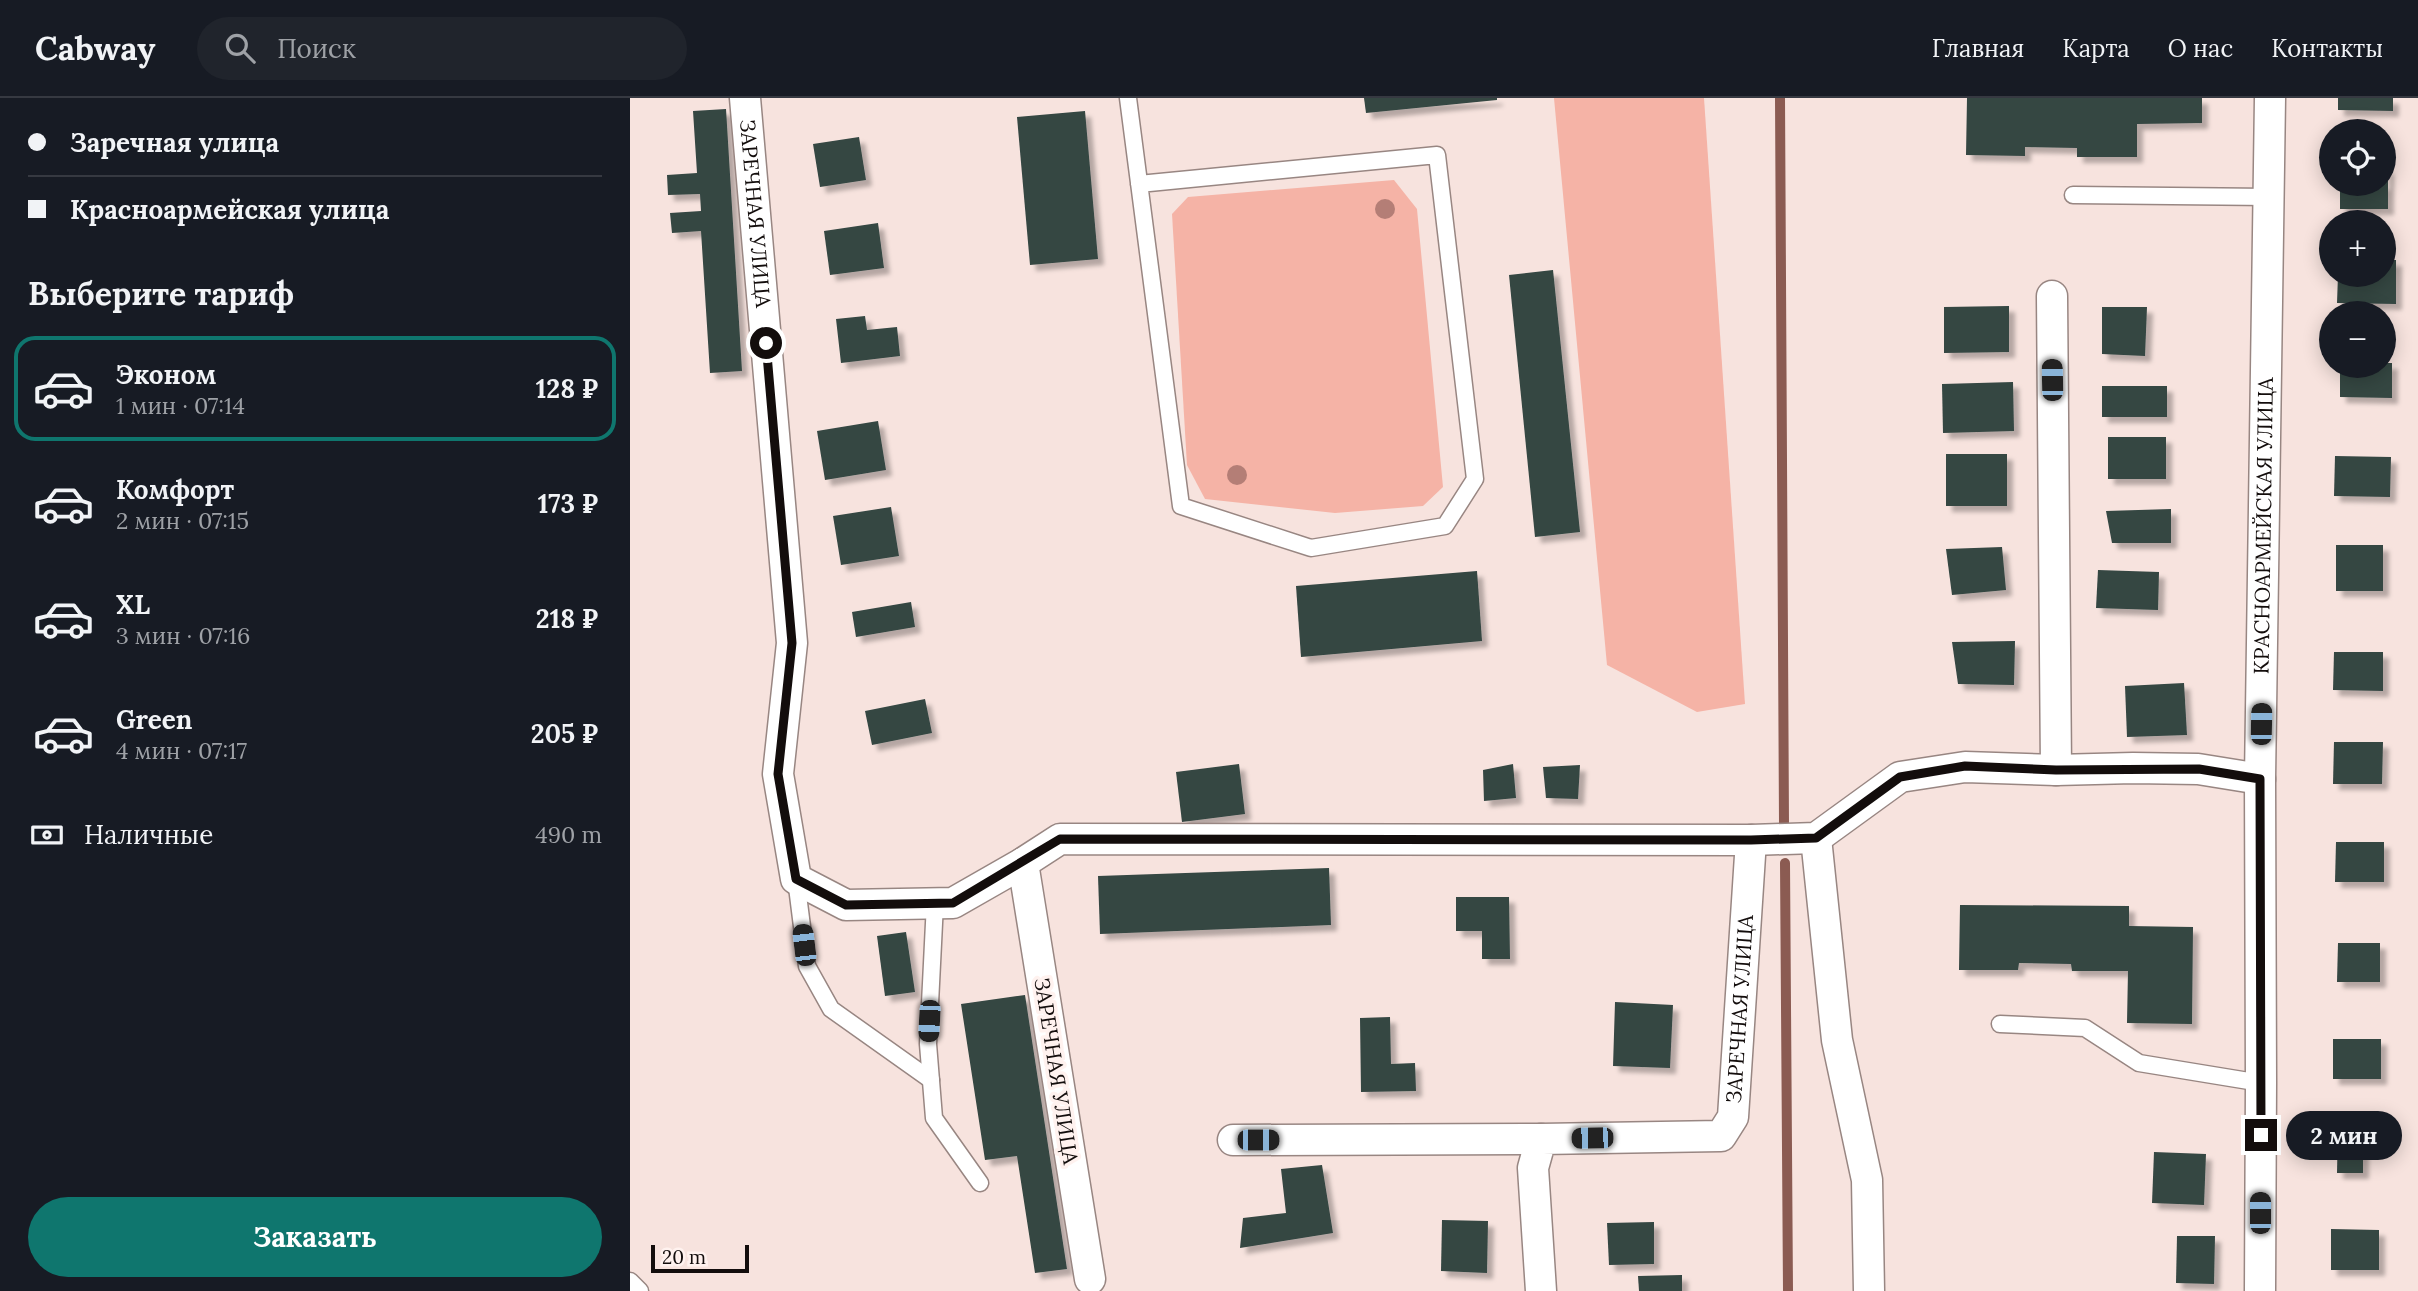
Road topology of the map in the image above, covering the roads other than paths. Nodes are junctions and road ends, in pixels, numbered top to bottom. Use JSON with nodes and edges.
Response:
{"nodes":[{"id":1,"x":745,"y":98,"type":"edge"},
{"id":2,"x":1128,"y":98,"type":"edge"},
{"id":3,"x":2270,"y":98,"type":"edge"},
{"id":4,"x":1139,"y":184,"type":"junction"},
{"id":5,"x":2073,"y":194,"type":"dead end"},
{"id":6,"x":2270,"y":197,"type":"junction"},
{"id":7,"x":2052,"y":296,"type":"dead end"},
{"id":8,"x":2056,"y":770,"type":"junction"},
{"id":9,"x":2260,"y":779,"type":"junction"},
{"id":10,"x":1816,"y":838,"type":"junction"},
{"id":11,"x":1751,"y":840,"type":"junction"},
{"id":12,"x":1023,"y":863,"type":"junction"},
{"id":13,"x":796,"y":879,"type":"junction"},
{"id":14,"x":935,"y":903,"type":"junction"},
{"id":15,"x":2000,"y":1024,"type":"dead end"},
{"id":16,"x":931,"y":1080,"type":"junction"},
{"id":17,"x":2262,"y":1083,"type":"junction"},
{"id":18,"x":1541,"y":1139,"type":"junction"},
{"id":19,"x":1233,"y":1140,"type":"dead end"},
{"id":20,"x":979,"y":1183,"type":"dead end"},
{"id":21,"x":1090,"y":1279,"type":"dead end"},
{"id":22,"x":630,"y":1281,"type":"edge"},
{"id":23,"x":640,"y":1291,"type":"edge"},
{"id":24,"x":1541,"y":1291,"type":"edge"},
{"id":25,"x":1869,"y":1291,"type":"edge"},
{"id":26,"x":2260,"y":1291,"type":"edge"}],
"edges":[{"from":1,"to":13,"type":"street","name":"ЗАРЕЧНАЯ УЛИЦА"},
{"from":2,"to":4,"type":"lane"},
{"from":3,"to":6,"type":"street","name":"КРАСНОАРМЕЙСКАЯ УЛИЦА"},
{"from":4,"to":4,"type":"lane"},
{"from":5,"to":6,"type":"lane"},
{"from":6,"to":9,"type":"street","name":"КРАСНОАРМЕЙСКАЯ УЛИЦА"},
{"from":7,"to":8,"type":"street"},
{"from":8,"to":9,"type":"street"},
{"from":8,"to":10,"type":"street"},
{"from":9,"to":17,"type":"street","name":"КРАСНОАРМЕЙСКАЯ УЛИЦА"},
{"from":10,"to":11,"type":"street"},
{"from":10,"to":25,"type":"street"},
{"from":11,"to":12,"type":"street"},
{"from":11,"to":18,"type":"street","name":"ЗАРЕЧНАЯ УЛИЦА"},
{"from":12,"to":14,"type":"street"},
{"from":12,"to":21,"type":"street","name":"ЗАРЕЧНАЯ УЛИЦА"},
{"from":13,"to":14,"type":"street"},
{"from":13,"to":16,"type":"lane"},
{"from":14,"to":16,"type":"lane"},
{"from":15,"to":17,"type":"lane"},
{"from":16,"to":20,"type":"lane"},
{"from":17,"to":26,"type":"street","name":"КРАСНОАРМЕЙСКАЯ УЛИЦА"},
{"from":18,"to":19,"type":"street"},
{"from":18,"to":24,"type":"street"},
{"from":22,"to":23,"type":"lane"}]}
